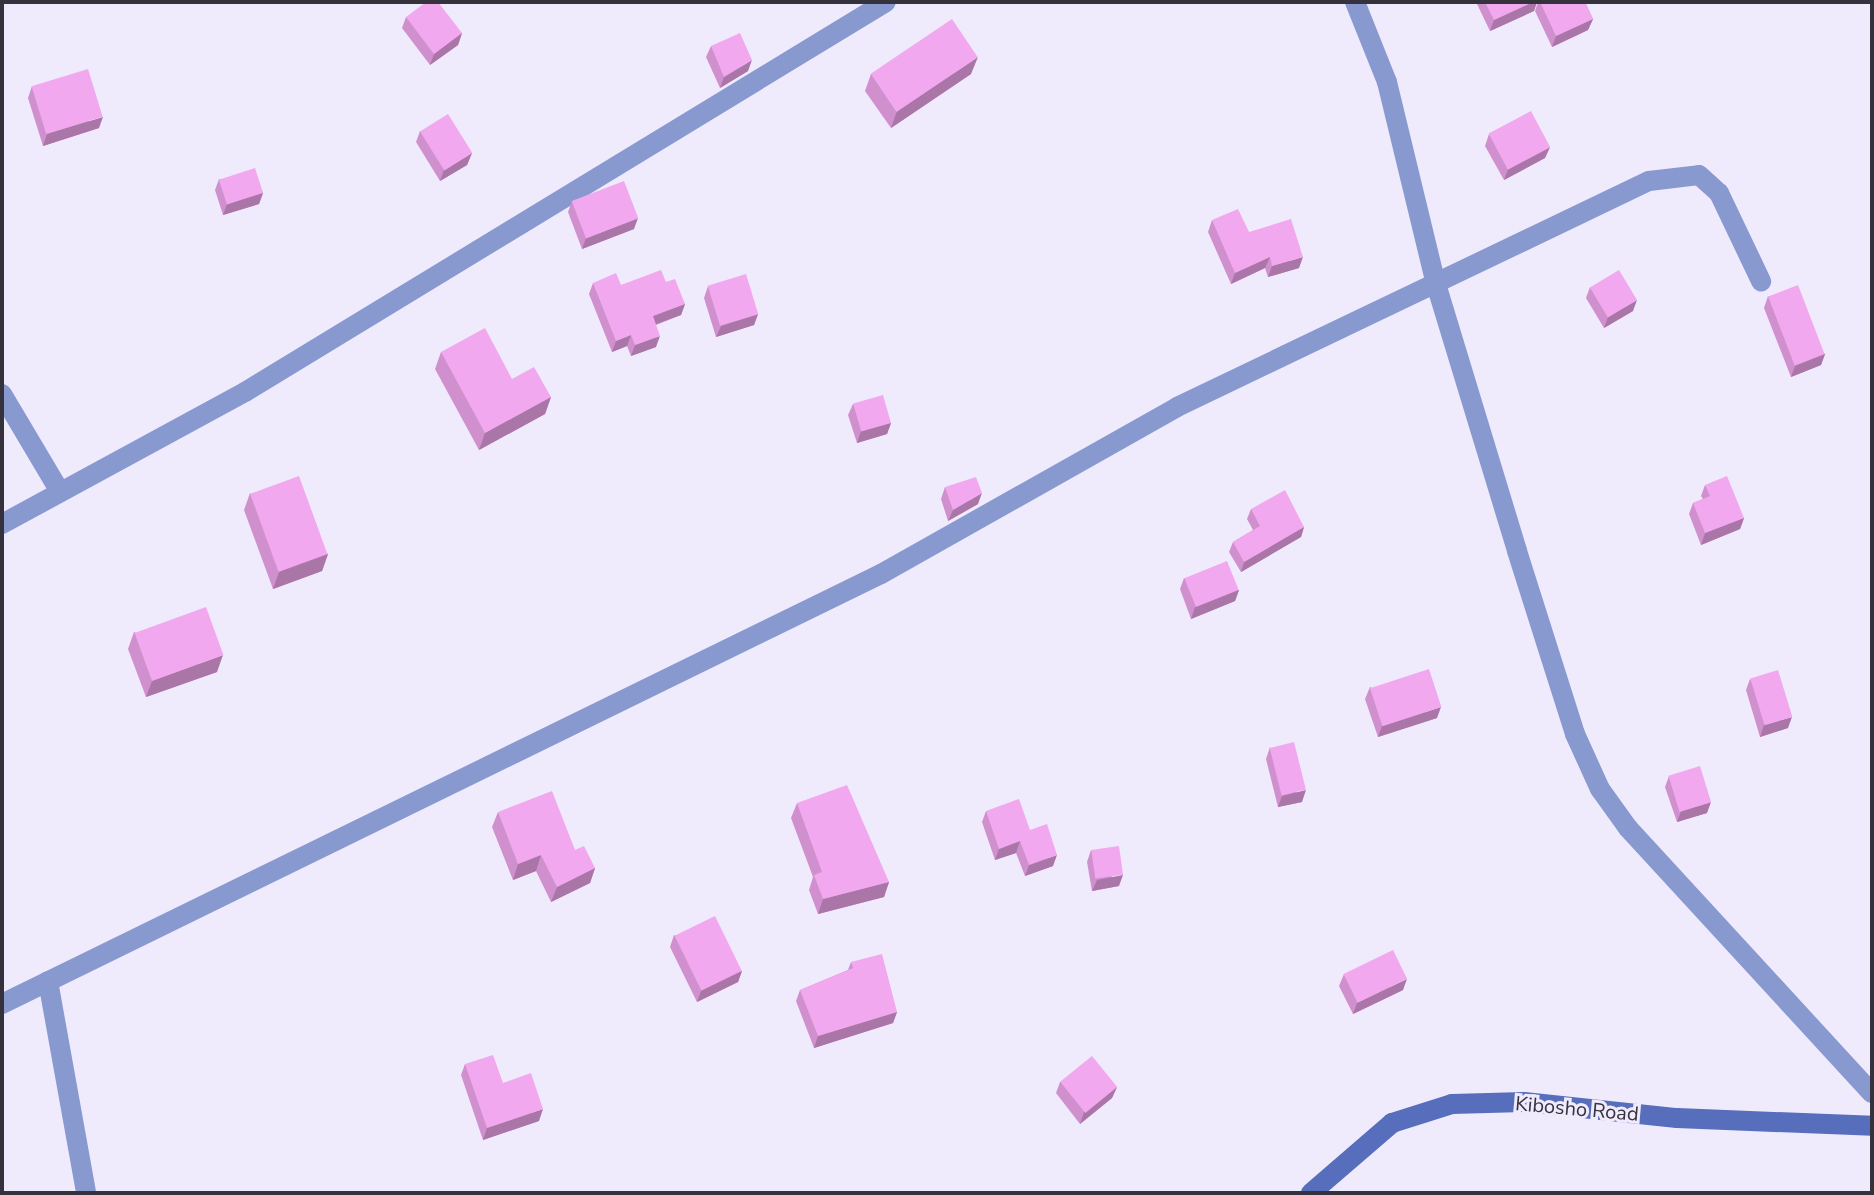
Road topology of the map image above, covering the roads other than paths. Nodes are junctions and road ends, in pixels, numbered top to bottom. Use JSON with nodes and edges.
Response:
{"nodes":[{"id":1,"x":886,"y":2,"type":"edge"},
{"id":2,"x":1355,"y":2,"type":"edge"},
{"id":3,"x":1761,"y":281,"type":"dead end"},
{"id":4,"x":1436,"y":284,"type":"junction"},
{"id":5,"x":2,"y":394,"type":"edge"},
{"id":6,"x":59,"y":490,"type":"junction"},
{"id":7,"x":2,"y":524,"type":"edge"},
{"id":8,"x":48,"y":981,"type":"junction"},
{"id":9,"x":2,"y":1004,"type":"edge"},
{"id":10,"x":1872,"y":1093,"type":"edge"},
{"id":11,"x":1872,"y":1126,"type":"edge"},
{"id":12,"x":86,"y":1193,"type":"edge"},
{"id":13,"x":1311,"y":1193,"type":"edge"}],
"edges":[{"from":1,"to":6,"type":"street"},
{"from":2,"to":4,"type":"street"},
{"from":3,"to":4,"type":"street"},
{"from":4,"to":8,"type":"street"},
{"from":4,"to":10,"type":"street"},
{"from":5,"to":6,"type":"street"},
{"from":6,"to":7,"type":"street"},
{"from":8,"to":9,"type":"street"},
{"from":8,"to":12,"type":"street"},
{"from":11,"to":13,"type":"main road","name":"Kibosho Road"}]}
